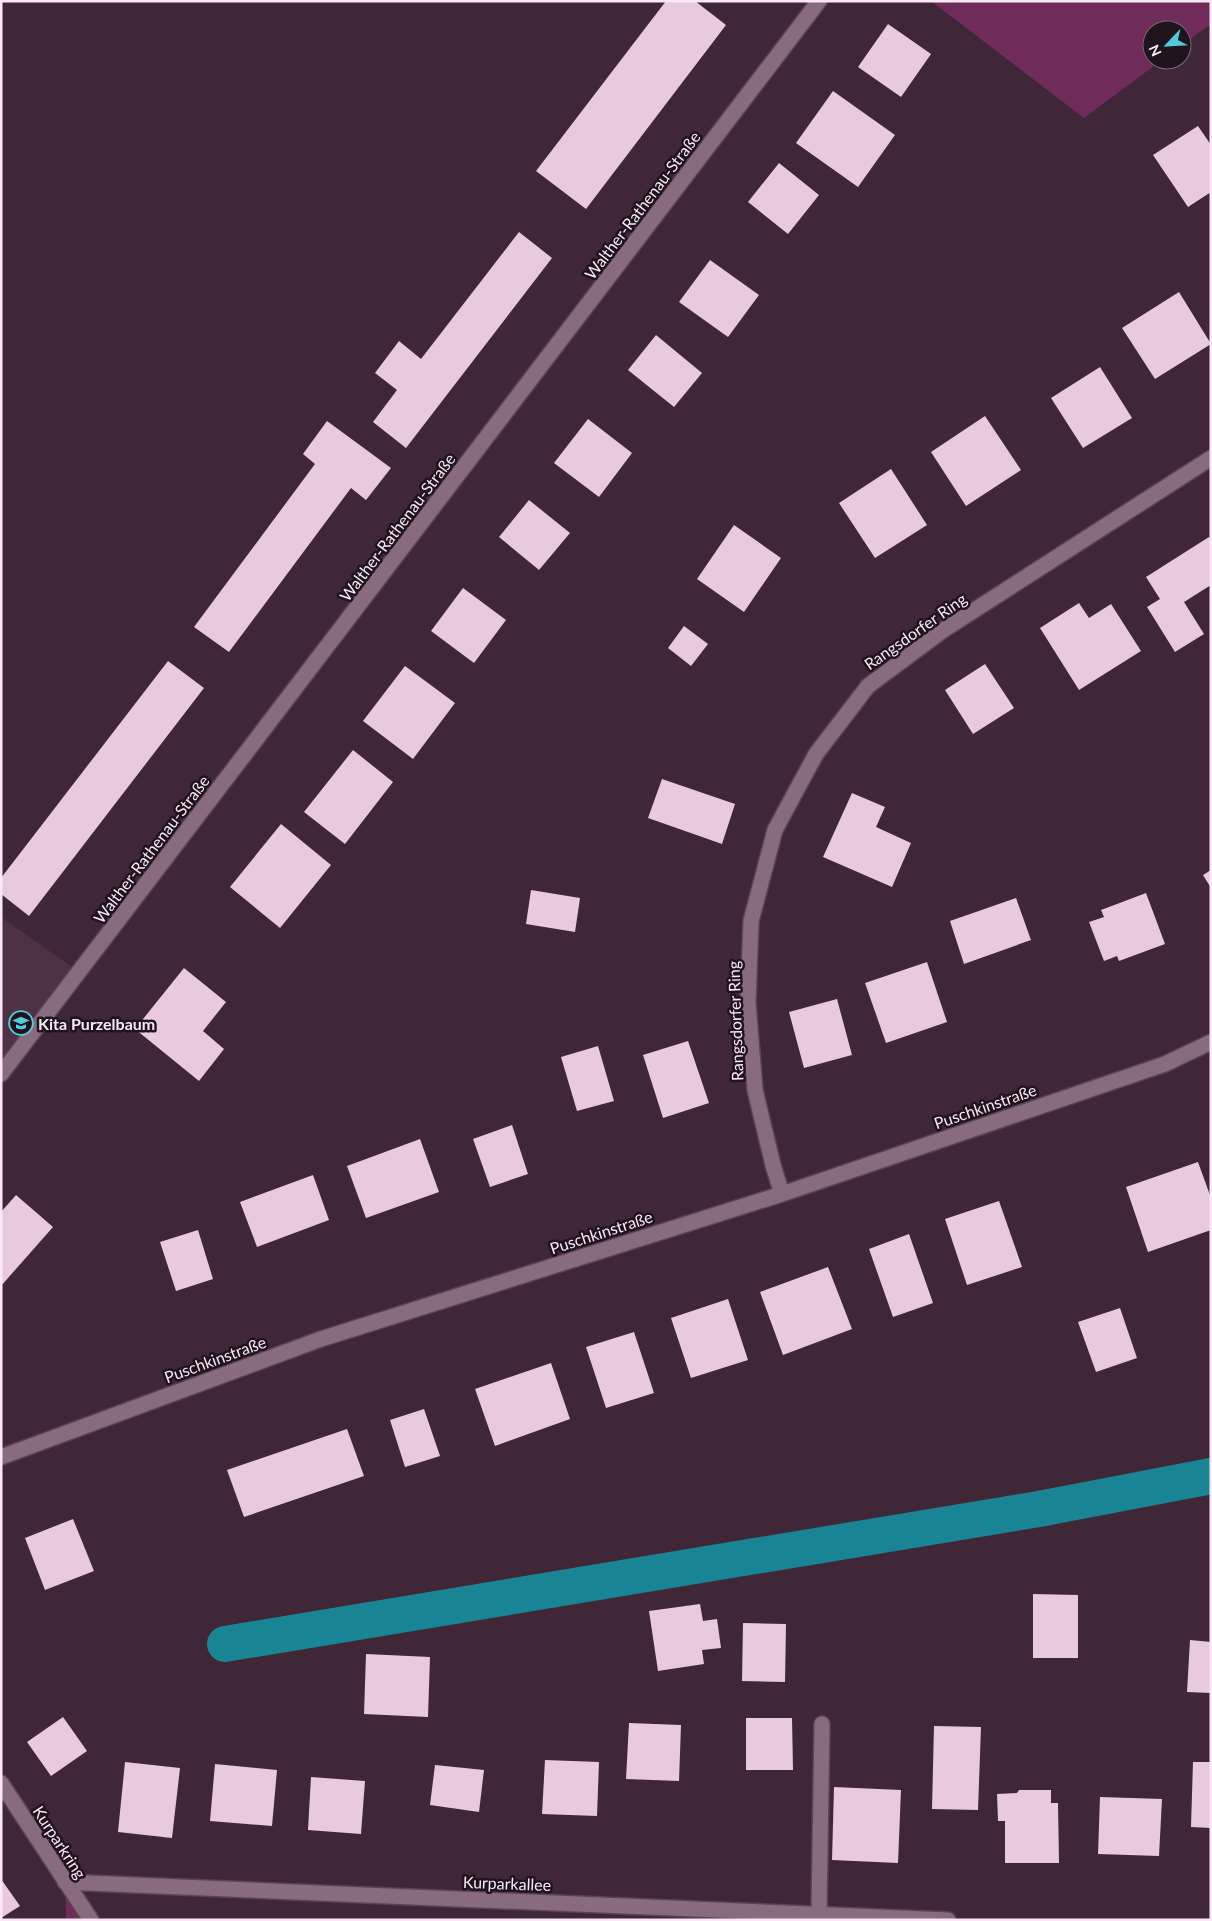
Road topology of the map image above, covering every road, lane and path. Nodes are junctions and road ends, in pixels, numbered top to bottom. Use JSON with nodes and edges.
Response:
{"nodes":[{"id":1,"x":819,"y":1,"type":"edge"},
{"id":2,"x":1211,"y":458,"type":"edge"},
{"id":3,"x":1211,"y":1042,"type":"edge"},
{"id":4,"x":1,"y":1074,"type":"edge"},
{"id":5,"x":782,"y":1194,"type":"junction"},
{"id":6,"x":1,"y":1457,"type":"edge"},
{"id":7,"x":822,"y":1724,"type":"dead end"},
{"id":8,"x":1,"y":1783,"type":"edge"},
{"id":9,"x":65,"y":1882,"type":"junction"},
{"id":10,"x":819,"y":1914,"type":"junction"},
{"id":11,"x":91,"y":1920,"type":"edge"},
{"id":12,"x":948,"y":1920,"type":"edge"}],
"edges":[{"from":1,"to":4,"type":"street","name":"Walther-Rathenau-Straße"},
{"from":2,"to":5,"type":"street","name":"Rangsdorfer Ring"},
{"from":3,"to":5,"type":"street","name":"Puschkinstraße"},
{"from":5,"to":6,"type":"street","name":"Puschkinstraße"},
{"from":7,"to":10,"type":"street"},
{"from":8,"to":9,"type":"street","name":"Kurparkring"},
{"from":9,"to":10,"type":"street","name":"Kurparkallee"},
{"from":9,"to":11,"type":"street","name":"Kurparkring"},
{"from":10,"to":12,"type":"street","name":"Kurparkallee"}]}
